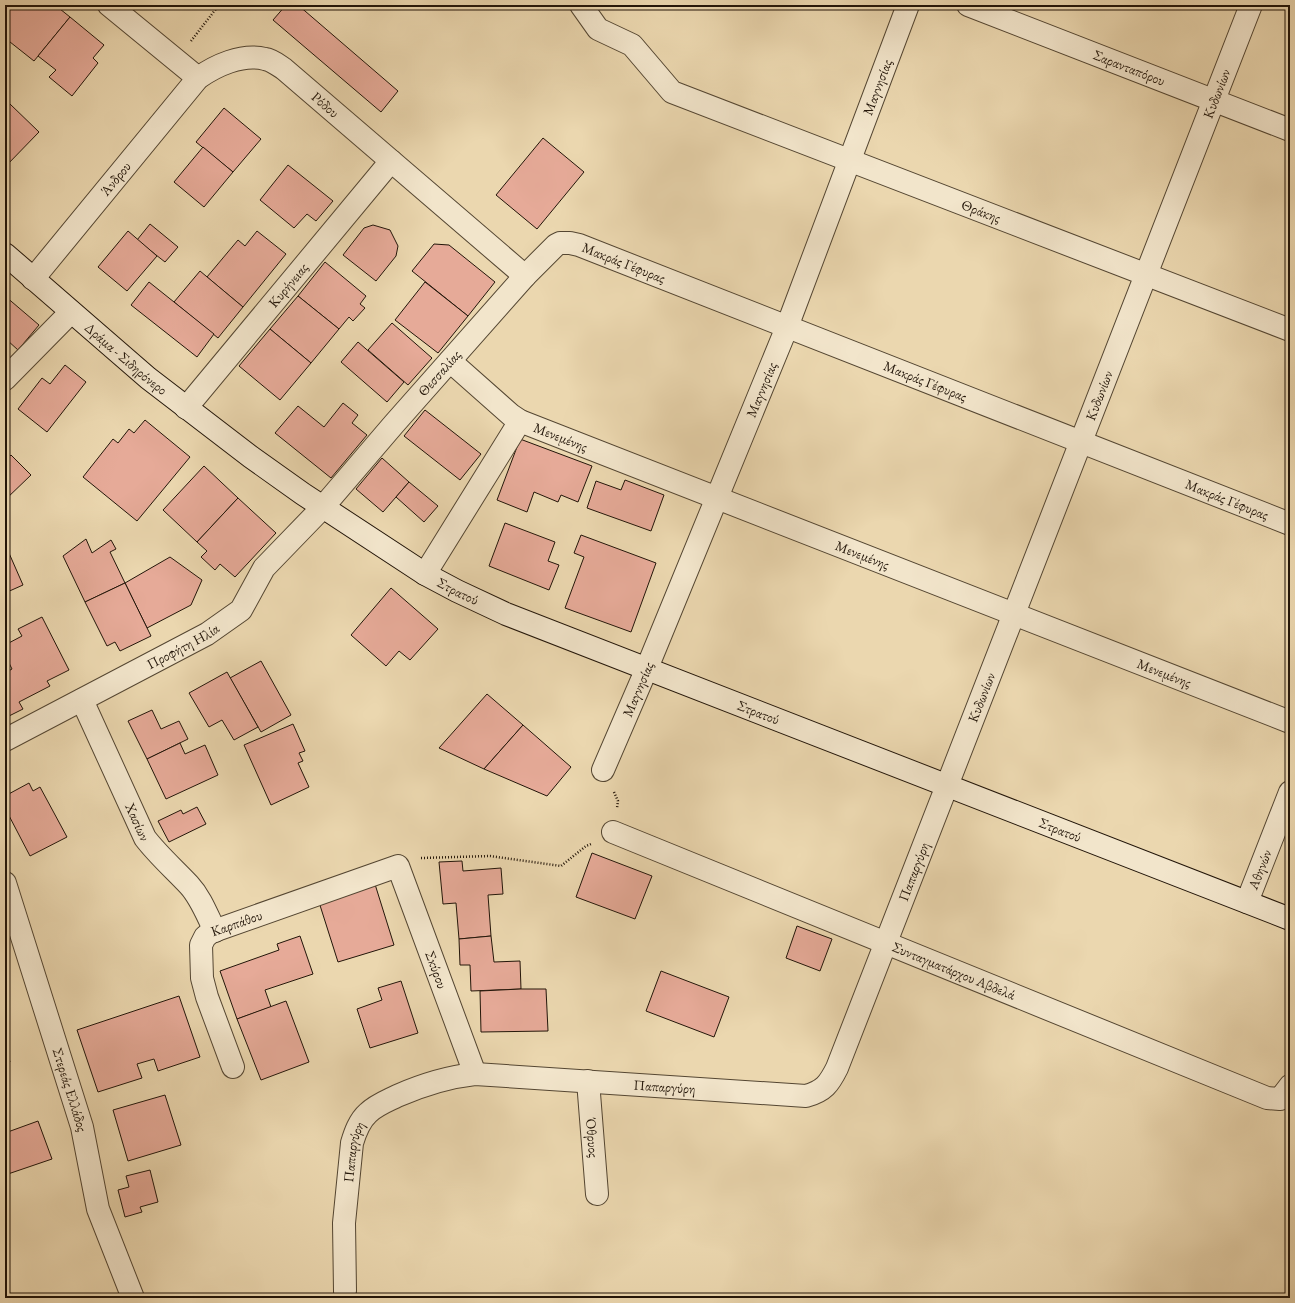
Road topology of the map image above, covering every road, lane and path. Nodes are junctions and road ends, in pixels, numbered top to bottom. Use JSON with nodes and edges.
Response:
{"nodes":[{"id":1,"x":109,"y":5,"type":"edge"},
{"id":2,"x":218,"y":5,"type":"edge"},
{"id":3,"x":581,"y":5,"type":"edge"},
{"id":4,"x":908,"y":5,"type":"edge"},
{"id":5,"x":968,"y":5,"type":"edge"},
{"id":6,"x":1251,"y":5,"type":"edge"},
{"id":7,"x":189,"y":44,"type":"dead end"},
{"id":8,"x":198,"y":78,"type":"junction"},
{"id":9,"x":1214,"y":101,"type":"junction"},
{"id":10,"x":1290,"y":130,"type":"edge"},
{"id":11,"x":850,"y":160,"type":"junction"},
{"id":12,"x":390,"y":161,"type":"junction"},
{"id":13,"x":560,"y":243,"type":"joint"},
{"id":14,"x":5,"y":254,"type":"edge"},
{"id":15,"x":1146,"y":274,"type":"junction"},
{"id":16,"x":525,"y":276,"type":"junction"},
{"id":17,"x":33,"y":279,"type":"junction"},
{"id":18,"x":71,"y":312,"type":"junction"},
{"id":19,"x":787,"y":327,"type":"junction"},
{"id":20,"x":1290,"y":330,"type":"edge"},
{"id":21,"x":450,"y":361,"type":"junction"},
{"id":22,"x":5,"y":379,"type":"edge"},
{"id":23,"x":186,"y":408,"type":"junction"},
{"id":24,"x":520,"y":421,"type":"junction"},
{"id":25,"x":1081,"y":442,"type":"junction"},
{"id":26,"x":251,"y":457,"type":"joint"},
{"id":27,"x":717,"y":498,"type":"junction"},
{"id":28,"x":323,"y":507,"type":"junction"},
{"id":29,"x":1290,"y":524,"type":"edge"},
{"id":30,"x":426,"y":574,"type":"junction"},
{"id":31,"x":1014,"y":614,"type":"junction"},
{"id":32,"x":647,"y":668,"type":"junction"},
{"id":33,"x":82,"y":700,"type":"junction"},
{"id":34,"x":1290,"y":722,"type":"edge"},
{"id":35,"x":5,"y":740,"type":"edge"},
{"id":36,"x":603,"y":770,"type":"joint"},
{"id":37,"x":946,"y":785,"type":"junction"},
{"id":38,"x":1290,"y":792,"type":"edge"},
{"id":39,"x":613,"y":832,"type":"junction"},
{"id":40,"x":398,"y":866,"type":"junction"},
{"id":41,"x":5,"y":883,"type":"edge"},
{"id":42,"x":1247,"y":902,"type":"junction"},
{"id":43,"x":1290,"y":919,"type":"edge"},
{"id":44,"x":214,"y":931,"type":"junction"},
{"id":45,"x":885,"y":943,"type":"junction"},
{"id":46,"x":233,"y":1067,"type":"dead end"},
{"id":47,"x":475,"y":1074,"type":"junction"},
{"id":48,"x":588,"y":1081,"type":"junction"},
{"id":49,"x":1290,"y":1086,"type":"edge"},
{"id":50,"x":597,"y":1194,"type":"dead end"},
{"id":51,"x":345,"y":1292,"type":"dead end"},
{"id":52,"x":133,"y":1298,"type":"edge"}],
"edges":[{"from":1,"to":8,"type":"street"},
{"from":2,"to":7,"type":"path"},
{"from":3,"to":11,"type":"street","name":"Θράκης"},
{"from":4,"to":11,"type":"street","name":"Μαγνησίας"},
{"from":5,"to":9,"type":"street","name":"Σαρανταπόρου"},
{"from":6,"to":9,"type":"street","name":"Κυδωνίων"},
{"from":8,"to":12,"type":"street","name":"Ρόδου"},
{"from":8,"to":17,"type":"street","name":"Άνδρου"},
{"from":9,"to":10,"type":"street","name":"Σαρανταπόρου"},
{"from":9,"to":15,"type":"street","name":"Κυδωνίων"},
{"from":11,"to":15,"type":"street","name":"Θράκης"},
{"from":11,"to":19,"type":"street","name":"Μαγνησίας"},
{"from":12,"to":16,"type":"street","name":"Ρόδου"},
{"from":12,"to":23,"type":"street","name":"Κυρήνειας"},
{"from":13,"to":16,"type":"street","name":"Θεσσαλίας"},
{"from":13,"to":19,"type":"street","name":"Μακράς Γέφυρας"},
{"from":14,"to":17,"type":"street","name":"Δράμα - Σιδηρόνερο"},
{"from":15,"to":20,"type":"street","name":"Θράκης"},
{"from":15,"to":25,"type":"street","name":"Κυδωνίων"},
{"from":16,"to":21,"type":"street","name":"Θεσσαλίας"},
{"from":17,"to":18,"type":"street","name":"Δράμα - Σιδηρόνερο"},
{"from":18,"to":22,"type":"street"},
{"from":18,"to":23,"type":"street","name":"Δράμα - Σιδηρόνερο"},
{"from":19,"to":25,"type":"street","name":"Μακράς Γέφυρας"},
{"from":19,"to":27,"type":"street","name":"Μαγνησίας"},
{"from":21,"to":24,"type":"street","name":"Μενεμένης"},
{"from":21,"to":28,"type":"street","name":"Θεσσαλίας"},
{"from":23,"to":26,"type":"street","name":"Δράμα - Σιδηρόνερο"},
{"from":24,"to":27,"type":"street","name":"Μενεμένης"},
{"from":24,"to":30,"type":"street"},
{"from":25,"to":29,"type":"street","name":"Μακράς Γέφυρας"},
{"from":25,"to":31,"type":"street","name":"Κυδωνίων"},
{"from":26,"to":28,"type":"street","name":"Στρατού"},
{"from":27,"to":31,"type":"street","name":"Μενεμένης"},
{"from":27,"to":32,"type":"street","name":"Μαγνησίας"},
{"from":28,"to":30,"type":"street","name":"Στρατού"},
{"from":28,"to":33,"type":"street","name":"Προφήτη Ηλία"},
{"from":30,"to":32,"type":"street","name":"Στρατού"},
{"from":31,"to":34,"type":"street","name":"Μενεμένης"},
{"from":31,"to":37,"type":"street","name":"Κυδωνίων"},
{"from":32,"to":36,"type":"street","name":"Μαγνησίας"},
{"from":32,"to":37,"type":"street","name":"Στρατού"},
{"from":33,"to":35,"type":"street","name":"Προφήτη Ηλία"},
{"from":33,"to":44,"type":"street","name":"Χασίων"},
{"from":36,"to":39,"type":"path"},
{"from":37,"to":42,"type":"street","name":"Στρατού"},
{"from":37,"to":45,"type":"street","name":"Παπαργύρη"},
{"from":38,"to":42,"type":"street","name":"Αθηνών"},
{"from":39,"to":40,"type":"path"},
{"from":39,"to":45,"type":"street","name":"Συνταγματάρχου Αβδελά"},
{"from":40,"to":44,"type":"street","name":"Καρπάθου"},
{"from":40,"to":47,"type":"street","name":"Σκύρου"},
{"from":41,"to":52,"type":"street","name":"Στερεάς Ελλάδος"},
{"from":42,"to":43,"type":"street","name":"Στρατού"},
{"from":44,"to":46,"type":"street","name":"Καρπάθου"},
{"from":45,"to":48,"type":"street","name":"Παπαργύρη"},
{"from":45,"to":49,"type":"street","name":"Συνταγματάρχου Αβδελά"},
{"from":47,"to":48,"type":"street","name":"Παπαργύρη"},
{"from":47,"to":51,"type":"street","name":"Παπαργύρη"},
{"from":48,"to":50,"type":"street","name":"Όθρυος"}]}
